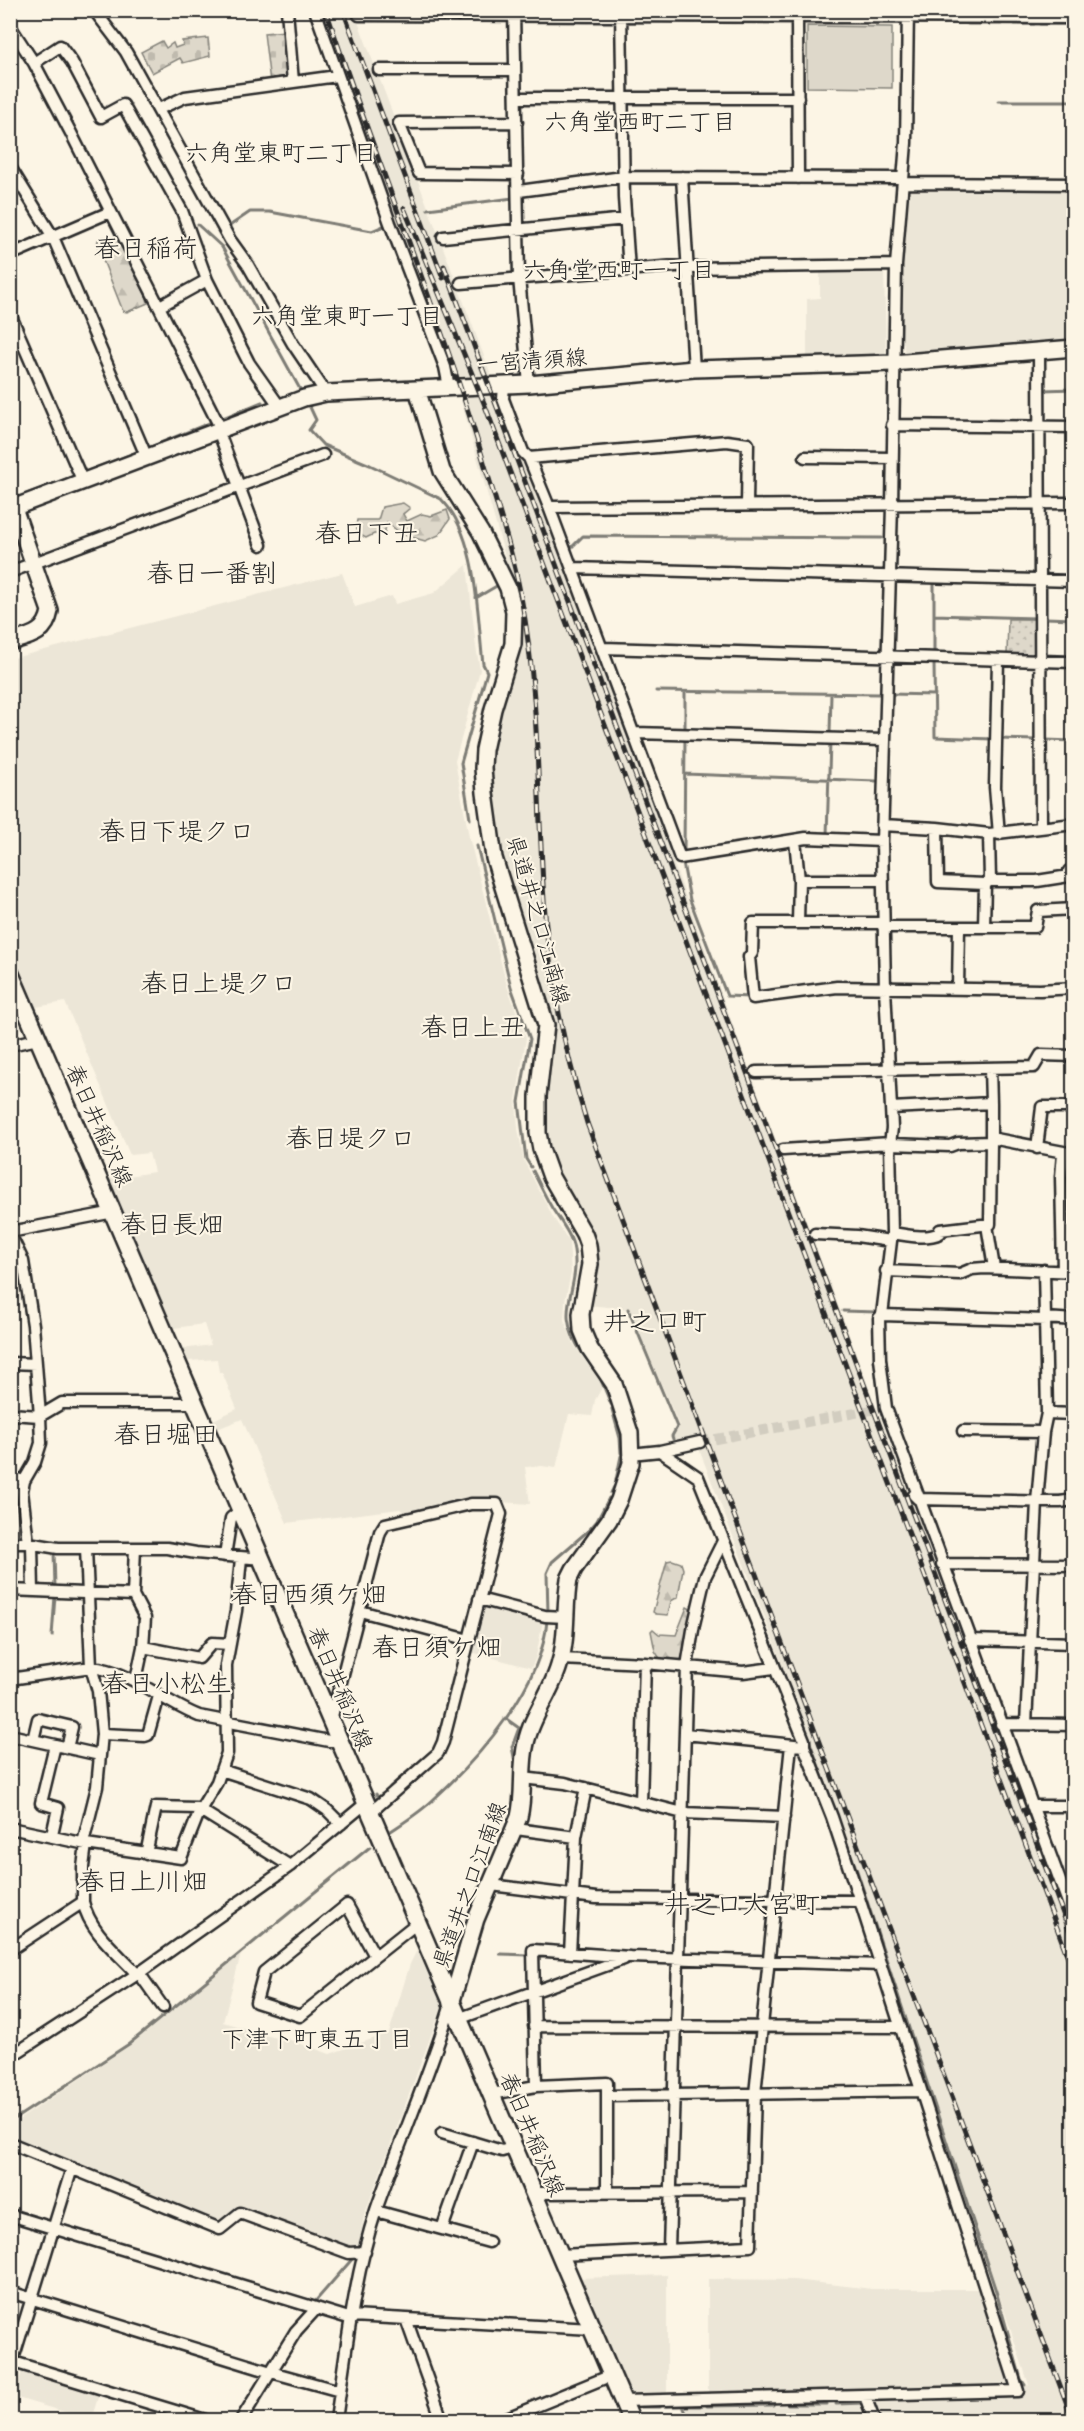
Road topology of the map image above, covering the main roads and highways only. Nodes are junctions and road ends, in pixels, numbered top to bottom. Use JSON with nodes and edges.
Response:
{"nodes":[{"id":1,"x":1074,"y":348,"type":"edge"},
{"id":2,"x":417,"y":388,"type":"junction"},
{"id":3,"x":12,"y":505,"type":"edge"},
{"id":4,"x":10,"y":642,"type":"edge"},
{"id":5,"x":10,"y":973,"type":"edge"},
{"id":6,"x":455,"y":2011,"type":"junction"},
{"id":7,"x":631,"y":2421,"type":"edge"}],
"edges":[{"from":1,"to":2,"type":"main road","name":"一宮清須線"},
{"from":2,"to":3,"type":"main road","name":"一宮清須線"},
{"from":2,"to":6,"type":"main road","name":"県道井之口江南線"},
{"from":3,"to":4,"type":"main road","name":"一宮清須線"},
{"from":5,"to":6,"type":"main road","name":"春日井稲沢線"},
{"from":6,"to":7,"type":"main road","name":"春日井稲沢線"}]}
